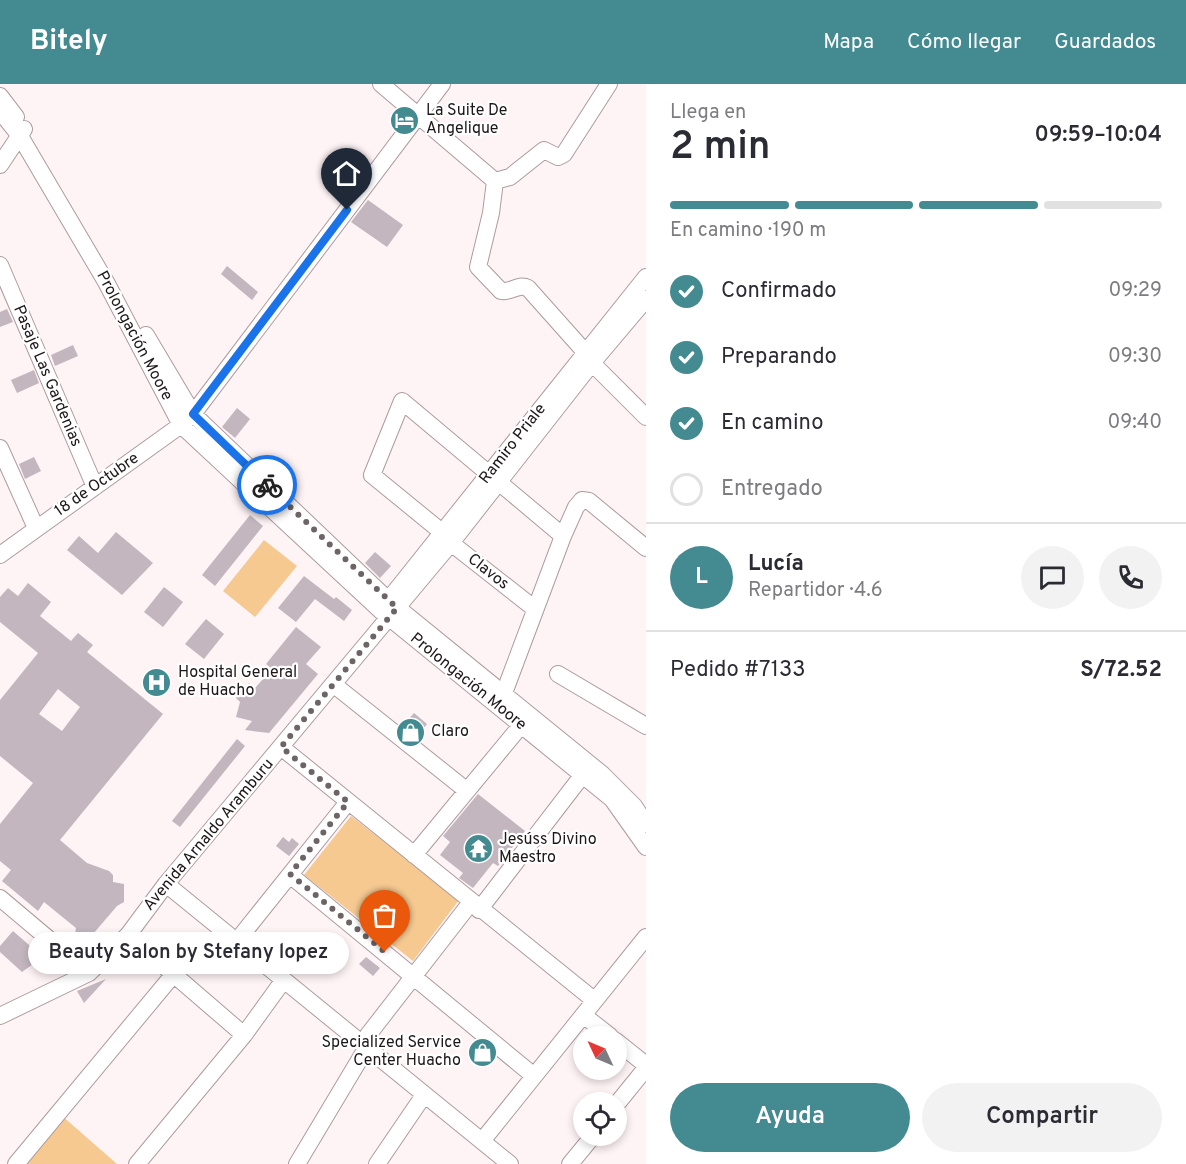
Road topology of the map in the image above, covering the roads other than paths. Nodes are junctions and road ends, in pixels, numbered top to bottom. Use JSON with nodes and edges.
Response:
{"nodes":[{"id":1,"x":381,"y":84,"type":"edge"},
{"id":2,"x":442,"y":84,"type":"edge"},
{"id":3,"x":609,"y":84,"type":"edge"},
{"id":4,"x":0,"y":96,"type":"edge"},
{"id":5,"x":0,"y":111,"type":"edge"},
{"id":6,"x":417,"y":117,"type":"junction"},
{"id":7,"x":22,"y":132,"type":"junction"},
{"id":8,"x":0,"y":165,"type":"edge"},
{"id":9,"x":495,"y":182,"type":"junction"},
{"id":10,"x":0,"y":265,"type":"edge"},
{"id":11,"x":646,"y":277,"type":"edge"},
{"id":12,"x":646,"y":299,"type":"edge"},
{"id":13,"x":589,"y":357,"type":"junction"},
{"id":14,"x":646,"y":417,"type":"edge"},
{"id":15,"x":187,"y":420,"type":"junction"},
{"id":16,"x":0,"y":448,"type":"edge"},
{"id":17,"x":494,"y":478,"type":"junction"},
{"id":18,"x":95,"y":487,"type":"junction"},
{"id":19,"x":36,"y":528,"type":"junction"},
{"id":20,"x":563,"y":536,"type":"junction"},
{"id":21,"x":447,"y":538,"type":"junction"},
{"id":22,"x":646,"y":548,"type":"edge"},
{"id":23,"x":0,"y":555,"type":"edge"},
{"id":24,"x":389,"y":609,"type":"junction"},
{"id":25,"x":535,"y":609,"type":"junction"},
{"id":26,"x":558,"y":674,"type":"dead end"},
{"id":27,"x":333,"y":684,"type":"junction"},
{"id":28,"x":504,"y":693,"type":"junction"},
{"id":29,"x":525,"y":720,"type":"junction"},
{"id":30,"x":646,"y":726,"type":"edge"},
{"id":31,"x":281,"y":747,"type":"junction"},
{"id":32,"x":586,"y":770,"type":"junction"},
{"id":33,"x":466,"y":790,"type":"junction"},
{"id":34,"x":617,"y":796,"type":"junction"},
{"id":35,"x":646,"y":801,"type":"edge"},
{"id":36,"x":348,"y":802,"type":"junction"},
{"id":37,"x":646,"y":824,"type":"edge"},
{"id":38,"x":646,"y":847,"type":"edge"},
{"id":39,"x":414,"y":855,"type":"junction"},
{"id":40,"x":290,"y":874,"type":"junction"},
{"id":41,"x":166,"y":884,"type":"junction"},
{"id":42,"x":0,"y":898,"type":"edge"},
{"id":43,"x":475,"y":905,"type":"junction"},
{"id":44,"x":128,"y":935,"type":"junction"},
{"id":45,"x":646,"y":937,"type":"edge"},
{"id":46,"x":236,"y":942,"type":"junction"},
{"id":47,"x":89,"y":973,"type":"junction"},
{"id":48,"x":173,"y":975,"type":"junction"},
{"id":49,"x":414,"y":976,"type":"junction"},
{"id":50,"x":283,"y":981,"type":"junction"},
{"id":51,"x":594,"y":1000,"type":"junction"},
{"id":52,"x":583,"y":1014,"type":"junction"},
{"id":53,"x":0,"y":1016,"type":"edge"},
{"id":54,"x":598,"y":1026,"type":"edge"},
{"id":55,"x":244,"y":1035,"type":"junction"},
{"id":56,"x":367,"y":1047,"type":"junction"},
{"id":57,"x":627,"y":1050,"type":"edge"},
{"id":58,"x":646,"y":1066,"type":"edge"},
{"id":59,"x":534,"y":1076,"type":"junction"},
{"id":60,"x":626,"y":1092,"type":"edge"},
{"id":61,"x":424,"y":1095,"type":"junction"},
{"id":62,"x":482,"y":1141,"type":"junction"},
{"id":63,"x":585,"y":1146,"type":"edge"},
{"id":64,"x":16,"y":1164,"type":"edge"},
{"id":65,"x":137,"y":1164,"type":"edge"},
{"id":66,"x":297,"y":1164,"type":"edge"},
{"id":67,"x":377,"y":1164,"type":"edge"},
{"id":68,"x":510,"y":1164,"type":"edge"},
{"id":69,"x":570,"y":1164,"type":"edge"}],
"edges":[{"from":1,"to":6,"type":"street"},
{"from":2,"to":6,"type":"street","name":"18 de Octubre"},
{"from":3,"to":9,"type":"street"},
{"from":4,"to":7,"type":"street","name":"Prolongación Moore"},
{"from":5,"to":7,"type":"street","name":"Prolongación Moore"},
{"from":6,"to":9,"type":"street"},
{"from":6,"to":15,"type":"street","name":"18 de Octubre"},
{"from":7,"to":8,"type":"street"},
{"from":7,"to":15,"type":"street","name":"Prolongación Moore"},
{"from":9,"to":13,"type":"street"},
{"from":10,"to":18,"type":"street","name":"Pasaje Las Gardenias"},
{"from":11,"to":13,"type":"street","name":"Ramiro Priale"},
{"from":12,"to":13,"type":"street","name":"Ramiro Priale"},
{"from":13,"to":14,"type":"street"},
{"from":13,"to":17,"type":"street","name":"Ramiro Priale"},
{"from":15,"to":18,"type":"street","name":"18 de Octubre"},
{"from":15,"to":24,"type":"street","name":"Prolongación Moore"},
{"from":16,"to":19,"type":"street"},
{"from":17,"to":20,"type":"street"},
{"from":17,"to":21,"type":"street","name":"Ramiro Priale"},
{"from":17,"to":21,"type":"street","name":"Clavos"},
{"from":18,"to":19,"type":"street","name":"18 de Octubre"},
{"from":19,"to":23,"type":"street","name":"18 de Octubre"},
{"from":20,"to":22,"type":"street"},
{"from":20,"to":25,"type":"street"},
{"from":21,"to":24,"type":"street","name":"Ramiro Priale"},
{"from":21,"to":25,"type":"street","name":"Clavos"},
{"from":24,"to":27,"type":"street","name":"Avenida Arnaldo Aramburu"},
{"from":24,"to":28,"type":"street","name":"Prolongación Moore"},
{"from":24,"to":29,"type":"street","name":"Prolongación Moore"},
{"from":25,"to":28,"type":"street"},
{"from":26,"to":30,"type":"street"},
{"from":27,"to":31,"type":"street","name":"Avenida Arnaldo Aramburu"},
{"from":27,"to":33,"type":"street"},
{"from":28,"to":29,"type":"street","name":"Prolongación Moore"},
{"from":29,"to":32,"type":"street","name":"Prolongación Moore"},
{"from":29,"to":33,"type":"street"},
{"from":31,"to":36,"type":"street"},
{"from":31,"to":41,"type":"street","name":"Avenida Arnaldo Aramburu"},
{"from":32,"to":34,"type":"street","name":"Prolongación Moore"},
{"from":32,"to":43,"type":"street"},
{"from":33,"to":39,"type":"street"},
{"from":34,"to":35,"type":"street"},
{"from":34,"to":37,"type":"street","name":"Prolongación Moore"},
{"from":34,"to":38,"type":"street","name":"Prolongación Moore"},
{"from":36,"to":39,"type":"street"},
{"from":36,"to":40,"type":"street"},
{"from":39,"to":43,"type":"street"},
{"from":40,"to":46,"type":"street"},
{"from":40,"to":49,"type":"street"},
{"from":41,"to":44,"type":"street","name":"Avenida Arnaldo Aramburu"},
{"from":41,"to":46,"type":"street"},
{"from":42,"to":47,"type":"street"},
{"from":43,"to":49,"type":"street"},
{"from":43,"to":51,"type":"street"},
{"from":44,"to":47,"type":"street","name":"Avenida Arnaldo Aramburu"},
{"from":44,"to":48,"type":"street"},
{"from":45,"to":51,"type":"street"},
{"from":46,"to":50,"type":"street"},
{"from":47,"to":53,"type":"street","name":"Avenida Arnaldo Aramburu"},
{"from":48,"to":55,"type":"street"},
{"from":48,"to":64,"type":"street"},
{"from":49,"to":56,"type":"street"},
{"from":49,"to":59,"type":"street"},
{"from":50,"to":55,"type":"street"},
{"from":50,"to":56,"type":"street"},
{"from":51,"to":52,"type":"street"},
{"from":52,"to":54,"type":"street"},
{"from":52,"to":59,"type":"street"},
{"from":55,"to":65,"type":"street"},
{"from":56,"to":61,"type":"street"},
{"from":56,"to":66,"type":"street"},
{"from":57,"to":58,"type":"street"},
{"from":58,"to":60,"type":"street"},
{"from":59,"to":62,"type":"street"},
{"from":61,"to":62,"type":"street"},
{"from":61,"to":67,"type":"street"},
{"from":62,"to":68,"type":"street"},
{"from":63,"to":69,"type":"street"}]}
